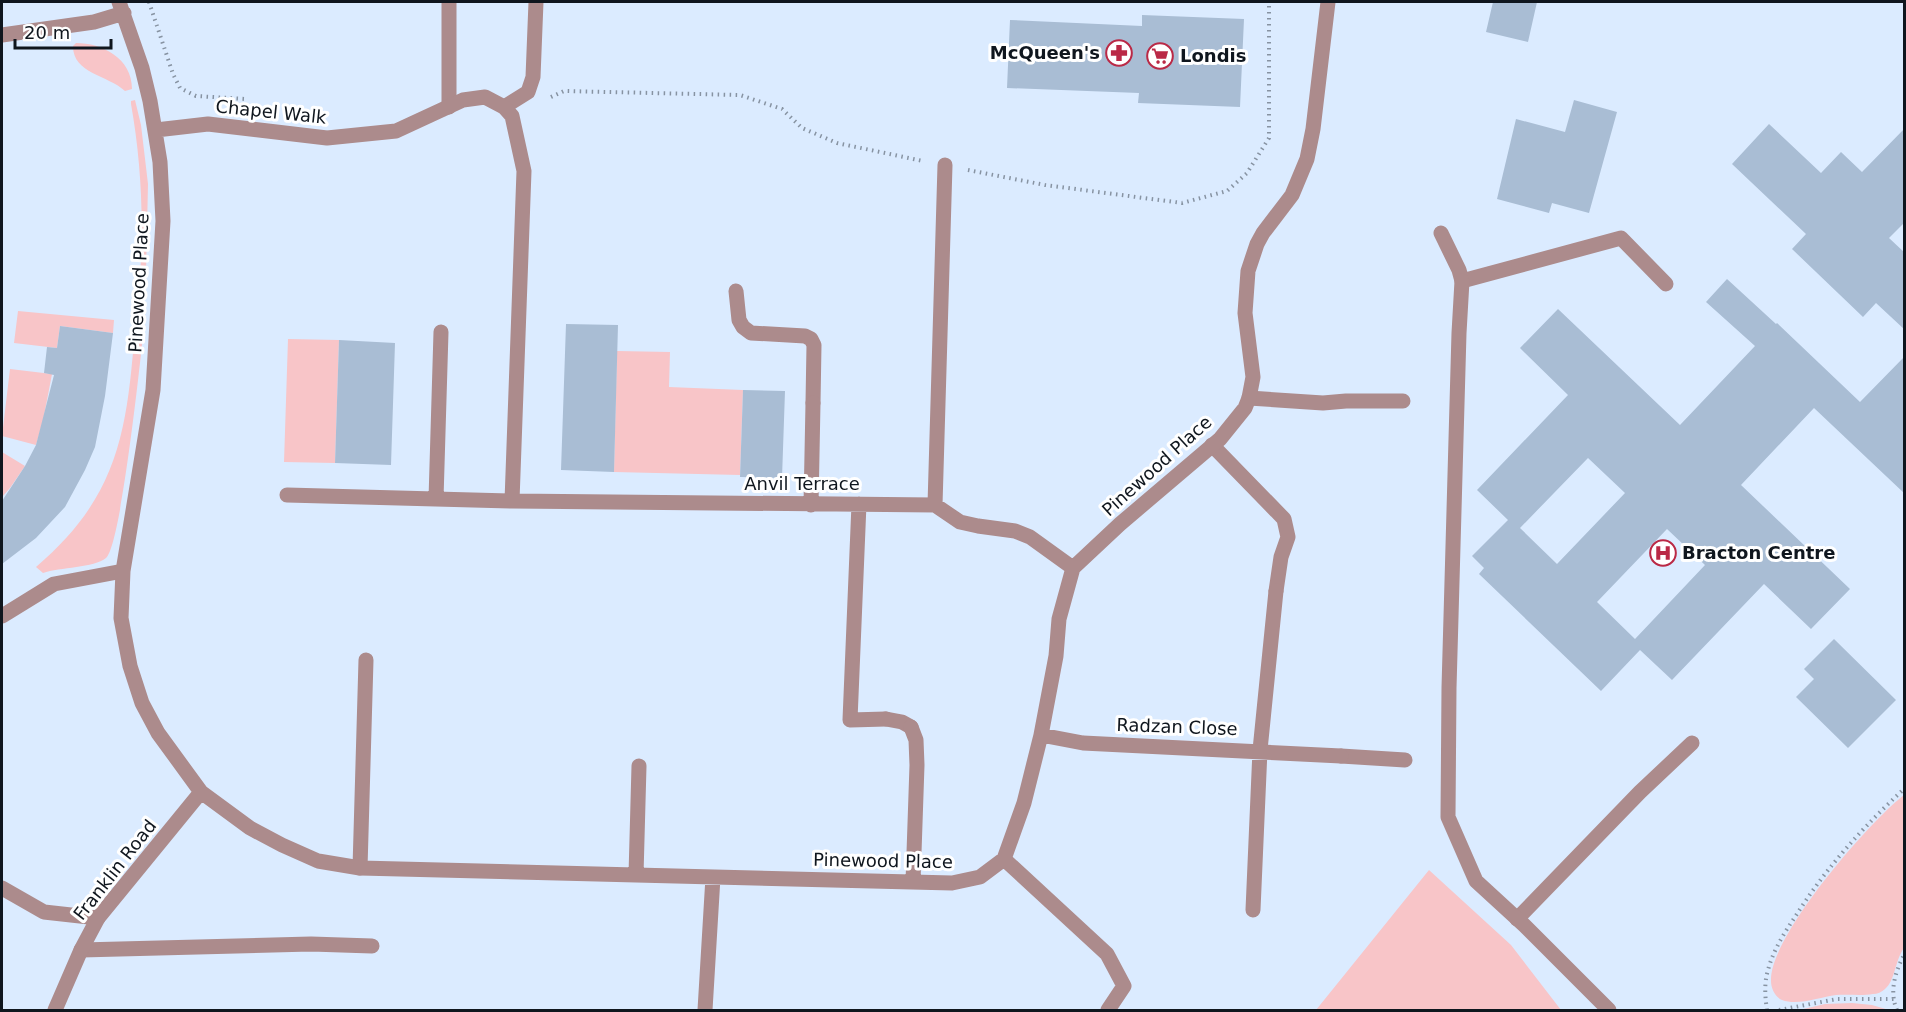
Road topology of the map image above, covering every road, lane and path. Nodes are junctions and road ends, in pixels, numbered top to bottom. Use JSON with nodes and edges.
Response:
{"nodes":[{"id":1,"x":149,"y":2,"type":"edge"},
{"id":2,"x":449,"y":2,"type":"edge"},
{"id":3,"x":536,"y":2,"type":"edge"},
{"id":4,"x":1269,"y":2,"type":"edge"},
{"id":5,"x":1328,"y":2,"type":"edge"},
{"id":6,"x":122,"y":7,"type":"edge"},
{"id":7,"x":2,"y":35,"type":"edge"},
{"id":8,"x":245,"y":99,"type":"dead end"},
{"id":9,"x":449,"y":107,"type":"junction"},
{"id":10,"x":508,"y":111,"type":"junction"},
{"id":11,"x":156,"y":130,"type":"junction"},
{"id":12,"x":945,"y":165,"type":"junction"},
{"id":13,"x":1441,"y":233,"type":"dead end"},
{"id":14,"x":1462,"y":282,"type":"junction"},
{"id":15,"x":1666,"y":284,"type":"dead end"},
{"id":16,"x":736,"y":291,"type":"dead end"},
{"id":17,"x":441,"y":332,"type":"dead end"},
{"id":18,"x":1249,"y":398,"type":"junction"},
{"id":19,"x":1403,"y":401,"type":"dead end"},
{"id":20,"x":1212,"y":445,"type":"junction"},
{"id":21,"x":287,"y":495,"type":"dead end"},
{"id":22,"x":436,"y":499,"type":"junction"},
{"id":23,"x":512,"y":501,"type":"junction"},
{"id":24,"x":859,"y":504,"type":"junction"},
{"id":25,"x":811,"y":505,"type":"junction"},
{"id":26,"x":935,"y":505,"type":"junction"},
{"id":27,"x":1074,"y":568,"type":"junction"},
{"id":28,"x":123,"y":571,"type":"junction"},
{"id":29,"x":2,"y":616,"type":"edge"},
{"id":30,"x":366,"y":660,"type":"dead end"},
{"id":31,"x":1041,"y":735,"type":"junction"},
{"id":32,"x":1692,"y":743,"type":"dead end"},
{"id":33,"x":1260,"y":750,"type":"junction"},
{"id":34,"x":1405,"y":760,"type":"dead end"},
{"id":35,"x":639,"y":766,"type":"dead end"},
{"id":36,"x":1905,"y":789,"type":"edge"},
{"id":37,"x":201,"y":792,"type":"junction"},
{"id":38,"x":1004,"y":859,"type":"junction"},
{"id":39,"x":360,"y":868,"type":"junction"},
{"id":40,"x":636,"y":875,"type":"junction"},
{"id":41,"x":713,"y":877,"type":"junction"},
{"id":42,"x":913,"y":882,"type":"junction"},
{"id":43,"x":2,"y":888,"type":"edge"},
{"id":44,"x":1253,"y":910,"type":"dead end"},
{"id":45,"x":98,"y":918,"type":"junction"},
{"id":46,"x":1517,"y":919,"type":"junction"},
{"id":47,"x":372,"y":946,"type":"dead end"},
{"id":48,"x":81,"y":950,"type":"junction"},
{"id":49,"x":1905,"y":955,"type":"edge"},
{"id":50,"x":1894,"y":999,"type":"junction"},
{"id":51,"x":55,"y":1011,"type":"edge"},
{"id":52,"x":705,"y":1011,"type":"edge"},
{"id":53,"x":1108,"y":1011,"type":"edge"},
{"id":54,"x":1609,"y":1011,"type":"edge"},
{"id":55,"x":1767,"y":1011,"type":"edge"},
{"id":56,"x":1779,"y":1011,"type":"edge"},
{"id":57,"x":1898,"y":1011,"type":"edge"}],
"edges":[{"from":1,"to":8,"type":"path"},
{"from":2,"to":9,"type":"street"},
{"from":3,"to":10,"type":"street"},
{"from":4,"to":12,"type":"path"},
{"from":5,"to":18,"type":"street","name":"Pinewood Place"},
{"from":6,"to":7,"type":"street"},
{"from":6,"to":11,"type":"street","name":"Pinewood Place"},
{"from":9,"to":10,"type":"street","name":"Chapel Walk"},
{"from":9,"to":11,"type":"street","name":"Chapel Walk"},
{"from":10,"to":12,"type":"path"},
{"from":10,"to":23,"type":"street"},
{"from":11,"to":28,"type":"street","name":"Pinewood Place"},
{"from":12,"to":26,"type":"street"},
{"from":13,"to":14,"type":"street"},
{"from":14,"to":15,"type":"street"},
{"from":14,"to":46,"type":"street"},
{"from":16,"to":25,"type":"street"},
{"from":17,"to":22,"type":"street"},
{"from":18,"to":19,"type":"street"},
{"from":18,"to":20,"type":"street","name":"Pinewood Place"},
{"from":20,"to":27,"type":"street","name":"Pinewood Place"},
{"from":20,"to":33,"type":"street"},
{"from":21,"to":22,"type":"street","name":"Anvil Terrace"},
{"from":22,"to":23,"type":"street","name":"Anvil Terrace"},
{"from":23,"to":25,"type":"street","name":"Anvil Terrace"},
{"from":24,"to":25,"type":"street","name":"Anvil Terrace"},
{"from":24,"to":26,"type":"street","name":"Anvil Terrace"},
{"from":24,"to":42,"type":"street"},
{"from":26,"to":27,"type":"street"},
{"from":27,"to":31,"type":"street","name":"Pinewood Place"},
{"from":28,"to":29,"type":"street"},
{"from":28,"to":37,"type":"street","name":"Pinewood Place"},
{"from":30,"to":39,"type":"street"},
{"from":31,"to":33,"type":"street","name":"Radzan Close"},
{"from":31,"to":38,"type":"street","name":"Pinewood Place"},
{"from":32,"to":46,"type":"street"},
{"from":33,"to":34,"type":"street"},
{"from":33,"to":44,"type":"street","name":"Radzan Close"},
{"from":35,"to":40,"type":"street"},
{"from":36,"to":55,"type":"path"},
{"from":37,"to":39,"type":"street","name":"Pinewood Place"},
{"from":37,"to":45,"type":"street","name":"Franklin Road"},
{"from":38,"to":42,"type":"street","name":"Pinewood Place"},
{"from":38,"to":53,"type":"street"},
{"from":39,"to":40,"type":"street","name":"Pinewood Place"},
{"from":40,"to":41,"type":"street","name":"Pinewood Place"},
{"from":41,"to":42,"type":"street","name":"Pinewood Place"},
{"from":41,"to":52,"type":"street"},
{"from":43,"to":45,"type":"street"},
{"from":45,"to":48,"type":"street","name":"Franklin Road"},
{"from":46,"to":54,"type":"street"},
{"from":47,"to":48,"type":"street"},
{"from":48,"to":51,"type":"street","name":"Franklin Road"},
{"from":49,"to":50,"type":"path"},
{"from":50,"to":56,"type":"path"},
{"from":50,"to":57,"type":"path"}]}
